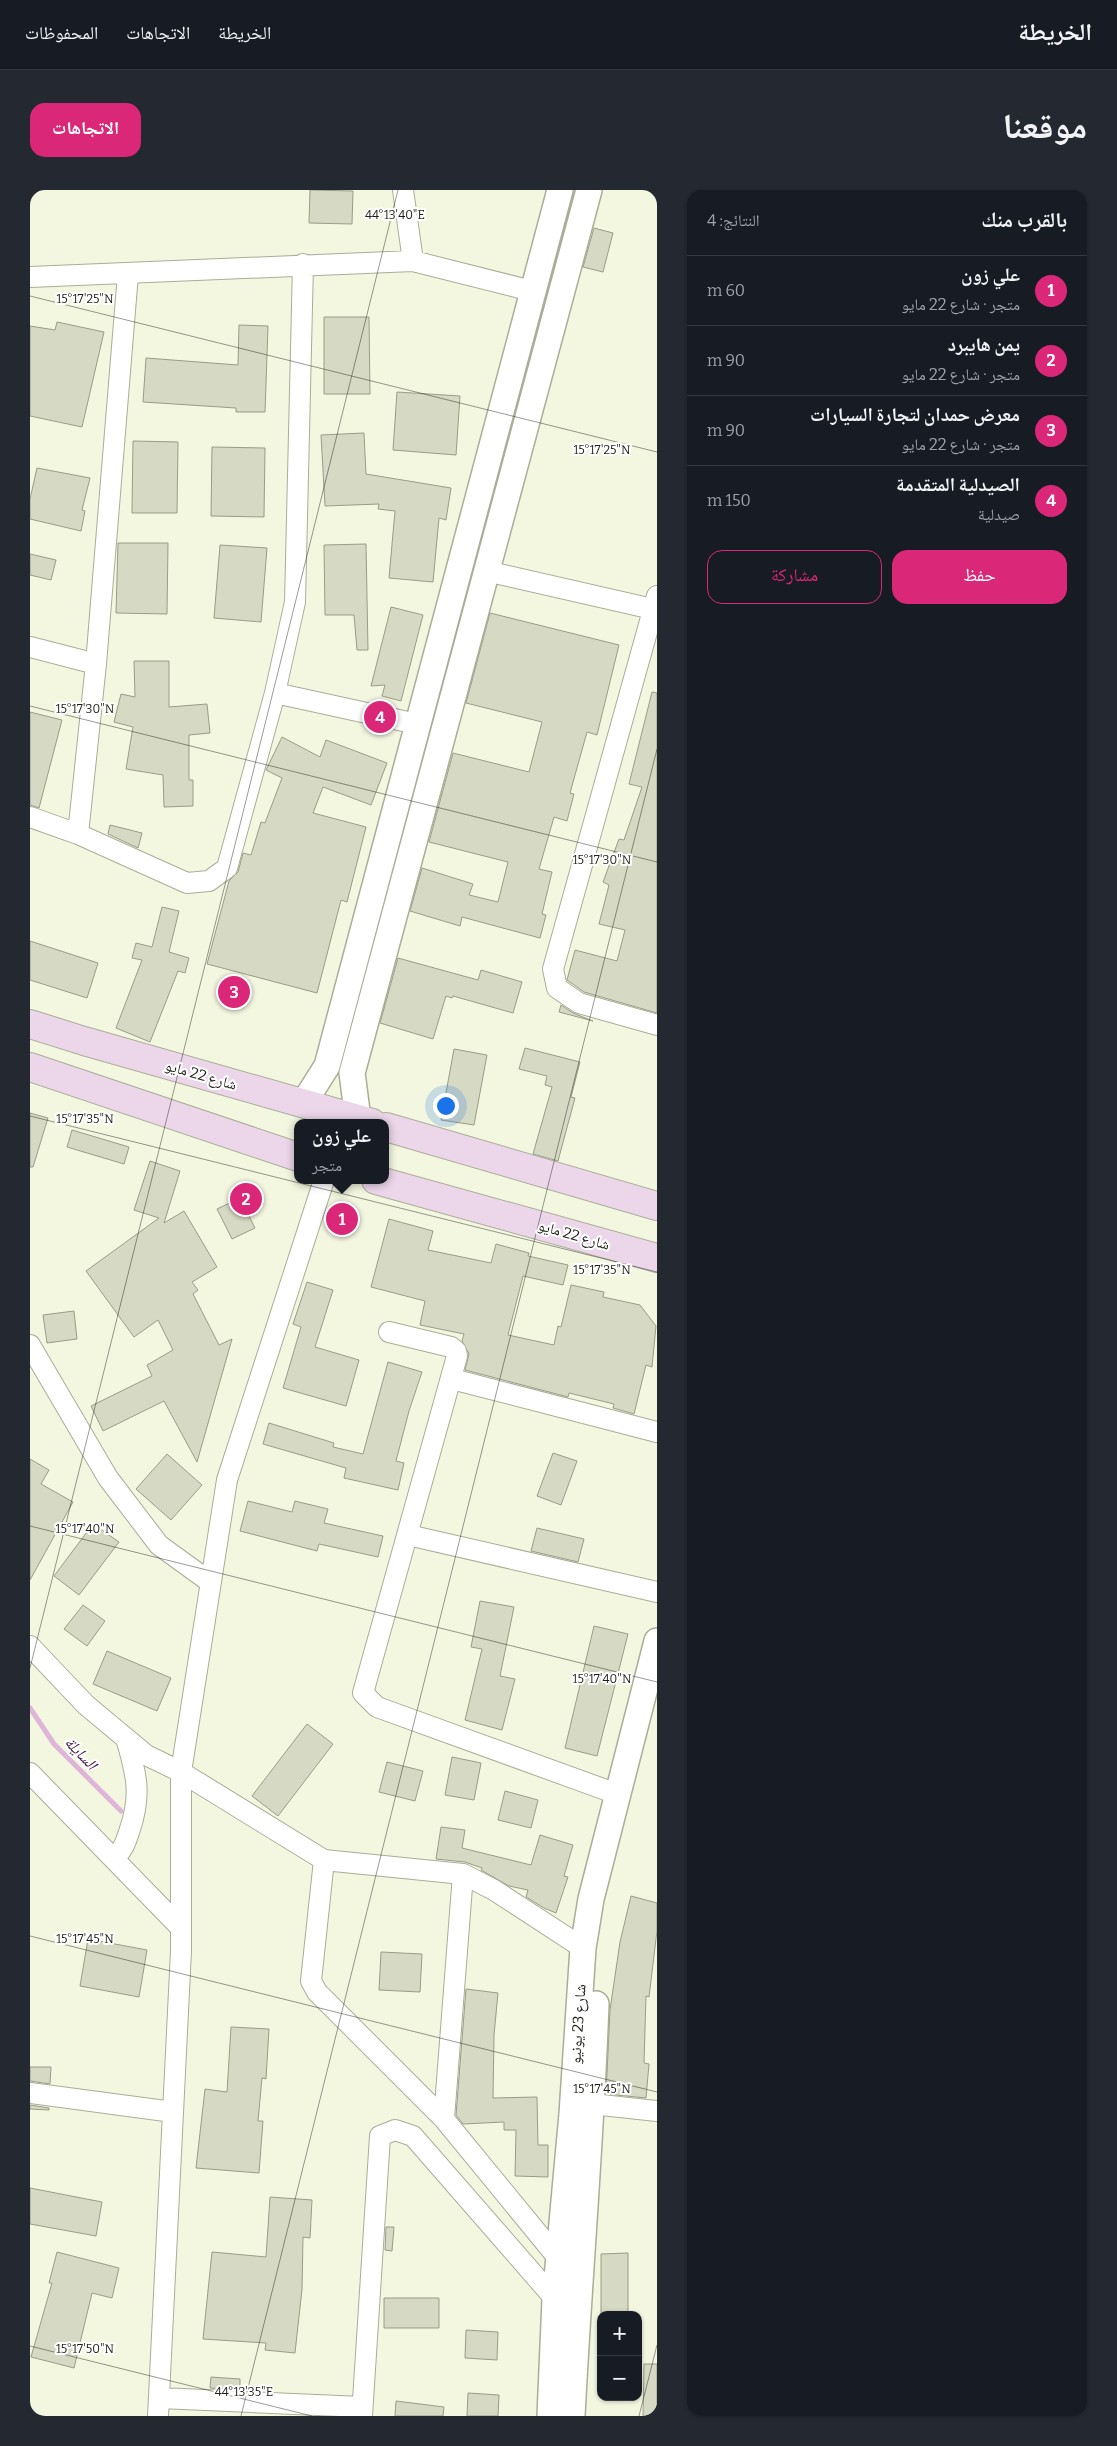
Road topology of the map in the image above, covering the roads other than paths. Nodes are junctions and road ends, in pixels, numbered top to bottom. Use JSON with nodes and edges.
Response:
{"nodes":[{"id":1,"x":403,"y":190,"type":"edge"},
{"id":2,"x":560,"y":190,"type":"edge"},
{"id":3,"x":589,"y":190,"type":"edge"},
{"id":4,"x":413,"y":261,"type":"junction"},
{"id":5,"x":303,"y":264,"type":"junction"},
{"id":6,"x":128,"y":274,"type":"junction"},
{"id":7,"x":30,"y":277,"type":"edge"},
{"id":8,"x":532,"y":291,"type":"junction"},
{"id":9,"x":559,"y":301,"type":"junction"},
{"id":10,"x":460,"y":564,"type":"junction"},
{"id":11,"x":486,"y":571,"type":"junction"},
{"id":12,"x":656,"y":605,"type":"edge"},
{"id":13,"x":30,"y":647,"type":"edge"},
{"id":14,"x":96,"y":664,"type":"junction"},
{"id":15,"x":275,"y":693,"type":"junction"},
{"id":16,"x":416,"y":724,"type":"junction"},
{"id":17,"x":30,"y":817,"type":"edge"},
{"id":18,"x":78,"y":834,"type":"junction"},
{"id":19,"x":30,"y":1024,"type":"edge"},
{"id":20,"x":657,"y":1025,"type":"edge"},
{"id":21,"x":327,"y":1066,"type":"junction"},
{"id":22,"x":30,"y":1067,"type":"edge"},
{"id":23,"x":353,"y":1072,"type":"junction"},
{"id":24,"x":303,"y":1104,"type":"junction"},
{"id":25,"x":358,"y":1119,"type":"edge"},
{"id":26,"x":365,"y":1119,"type":"edge"},
{"id":27,"x":389,"y":1128,"type":"edge"},
{"id":28,"x":294,"y":1156,"type":"edge"},
{"id":29,"x":323,"y":1184,"type":"edge"},
{"id":30,"x":389,"y":1184,"type":"edge"},
{"id":31,"x":657,"y":1206,"type":"edge"},
{"id":32,"x":657,"y":1258,"type":"edge"},
{"id":33,"x":389,"y":1332,"type":"dead end"},
{"id":34,"x":30,"y":1345,"type":"edge"},
{"id":35,"x":452,"y":1379,"type":"junction"},
{"id":36,"x":657,"y":1432,"type":"edge"},
{"id":37,"x":408,"y":1535,"type":"junction"},
{"id":38,"x":210,"y":1582,"type":"junction"},
{"id":39,"x":657,"y":1592,"type":"edge"},
{"id":40,"x":657,"y":1641,"type":"edge"},
{"id":41,"x":30,"y":1646,"type":"edge"},
{"id":42,"x":657,"y":1706,"type":"edge"},
{"id":43,"x":126,"y":1738,"type":"junction"},
{"id":44,"x":181,"y":1772,"type":"junction"},
{"id":45,"x":30,"y":1773,"type":"edge"},
{"id":46,"x":617,"y":1794,"type":"junction"},
{"id":47,"x":114,"y":1860,"type":"junction"},
{"id":48,"x":324,"y":1860,"type":"junction"},
{"id":49,"x":462,"y":1874,"type":"junction"},
{"id":50,"x":181,"y":1928,"type":"junction"},
{"id":51,"x":590,"y":1948,"type":"junction"},
{"id":52,"x":30,"y":2093,"type":"edge"},
{"id":53,"x":592,"y":2104,"type":"junction"},
{"id":54,"x":657,"y":2111,"type":"edge"},
{"id":55,"x":173,"y":2112,"type":"junction"},
{"id":56,"x":444,"y":2119,"type":"junction"},
{"id":57,"x":558,"y":2258,"type":"junction"},
{"id":58,"x":555,"y":2299,"type":"junction"},
{"id":59,"x":159,"y":2407,"type":"edge"},
{"id":60,"x":362,"y":2411,"type":"edge"},
{"id":61,"x":550,"y":2416,"type":"edge"},
{"id":62,"x":572,"y":2416,"type":"edge"}],
"edges":[{"from":1,"to":4,"type":"street"},
{"from":2,"to":8,"type":"street"},
{"from":3,"to":9,"type":"street"},
{"from":4,"to":5,"type":"street"},
{"from":4,"to":8,"type":"street"},
{"from":5,"to":6,"type":"street"},
{"from":5,"to":15,"type":"street"},
{"from":6,"to":7,"type":"street"},
{"from":6,"to":14,"type":"street"},
{"from":8,"to":9,"type":"street"},
{"from":8,"to":10,"type":"street"},
{"from":9,"to":11,"type":"street"},
{"from":10,"to":11,"type":"street"},
{"from":10,"to":16,"type":"street"},
{"from":11,"to":12,"type":"street"},
{"from":11,"to":23,"type":"street"},
{"from":12,"to":20,"type":"street"},
{"from":13,"to":14,"type":"street"},
{"from":14,"to":18,"type":"street"},
{"from":15,"to":16,"type":"street"},
{"from":15,"to":18,"type":"street"},
{"from":16,"to":21,"type":"street"},
{"from":17,"to":18,"type":"street"},
{"from":19,"to":24,"type":"main road","name":"شارع 22 مايو"},
{"from":21,"to":23,"type":"street"},
{"from":21,"to":24,"type":"street"},
{"from":22,"to":28,"type":"main road"},
{"from":23,"to":26,"type":"street"},
{"from":24,"to":25,"type":"main road","name":"شارع 22 مايو"},
{"from":27,"to":31,"type":"main road"},
{"from":29,"to":38,"type":"street"},
{"from":30,"to":32,"type":"main road","name":"شارع 22 مايو"},
{"from":33,"to":35,"type":"street"},
{"from":34,"to":38,"type":"street"},
{"from":35,"to":36,"type":"street"},
{"from":35,"to":37,"type":"street"},
{"from":37,"to":39,"type":"street"},
{"from":37,"to":46,"type":"street"},
{"from":38,"to":44,"type":"street"},
{"from":40,"to":46,"type":"street","name":"شارع 23 يونيو"},
{"from":41,"to":43,"type":"street"},
{"from":42,"to":51,"type":"street","name":"شارع 23 يونيو"},
{"from":43,"to":44,"type":"street"},
{"from":43,"to":47,"type":"street"},
{"from":44,"to":48,"type":"street"},
{"from":44,"to":50,"type":"street"},
{"from":45,"to":47,"type":"street"},
{"from":46,"to":51,"type":"street","name":"شارع 23 يونيو"},
{"from":47,"to":50,"type":"street"},
{"from":48,"to":49,"type":"street"},
{"from":48,"to":56,"type":"street"},
{"from":49,"to":51,"type":"street"},
{"from":49,"to":56,"type":"street"},
{"from":50,"to":55,"type":"street"},
{"from":51,"to":53,"type":"street","name":"شارع 23 يونيو"},
{"from":51,"to":57,"type":"street","name":"شارع 23 يونيو"},
{"from":52,"to":55,"type":"street"},
{"from":53,"to":54,"type":"street"},
{"from":53,"to":62,"type":"street","name":"شارع 23 يونيو"},
{"from":55,"to":59,"type":"street"},
{"from":56,"to":57,"type":"street"},
{"from":57,"to":58,"type":"street","name":"شارع 23 يونيو"},
{"from":58,"to":60,"type":"street"},
{"from":58,"to":61,"type":"street","name":"شارع 23 يونيو"},
{"from":59,"to":60,"type":"street"}]}
